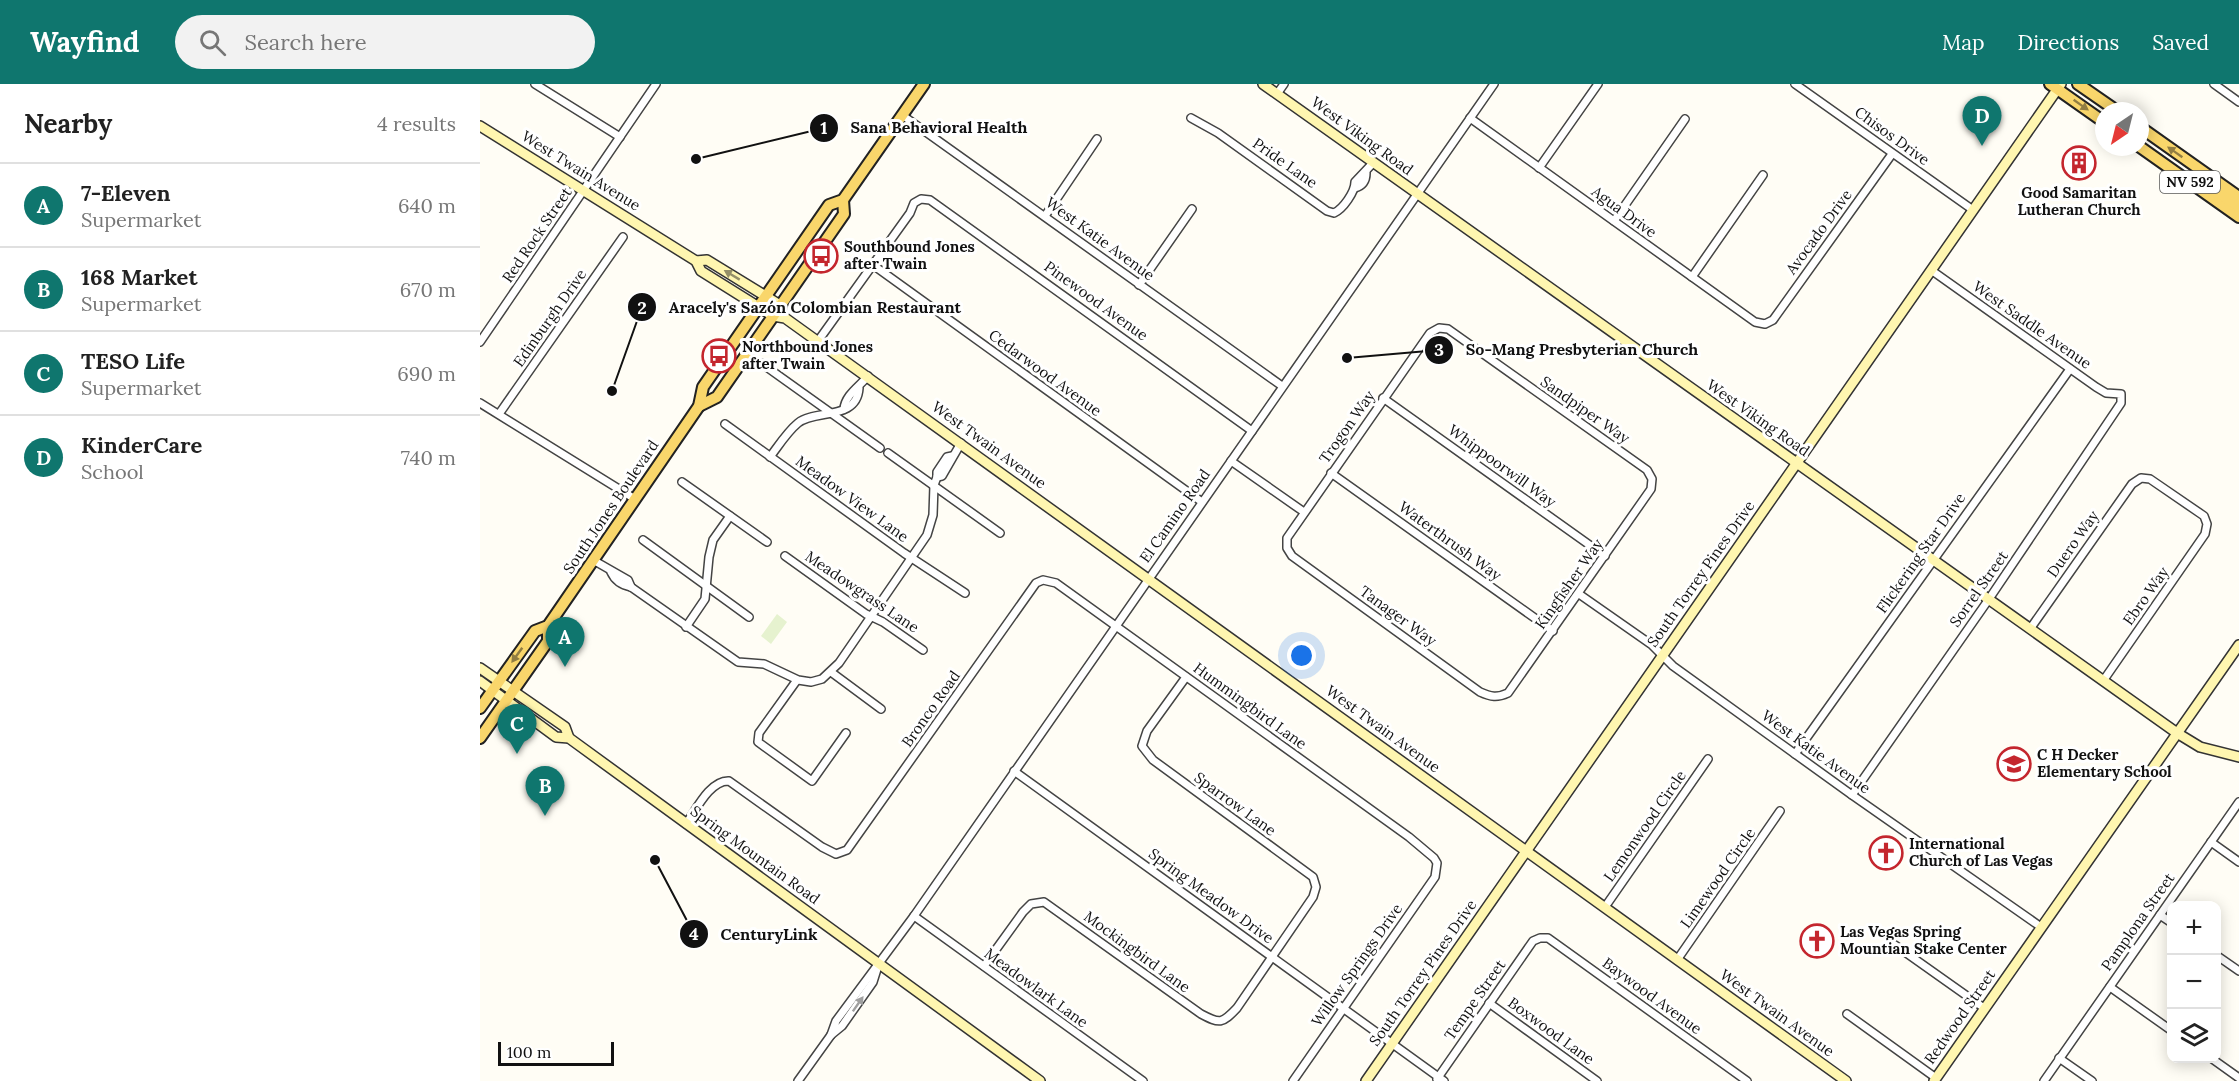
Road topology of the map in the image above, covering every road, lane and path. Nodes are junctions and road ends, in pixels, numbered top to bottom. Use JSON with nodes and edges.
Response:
{"nodes":[{"id":1,"x":536,"y":84,"type":"edge"},
{"id":2,"x":656,"y":84,"type":"edge"},
{"id":3,"x":924,"y":84,"type":"edge"},
{"id":4,"x":1263,"y":84,"type":"edge"},
{"id":5,"x":1284,"y":84,"type":"edge"},
{"id":6,"x":1494,"y":84,"type":"edge"},
{"id":7,"x":1598,"y":84,"type":"edge"},
{"id":8,"x":1795,"y":84,"type":"edge"},
{"id":9,"x":2078,"y":84,"type":"edge"},
{"id":10,"x":2214,"y":84,"type":"edge"},
{"id":11,"x":2056,"y":86,"type":"edge"},
{"id":12,"x":1277,"y":94,"type":"junction"},
{"id":13,"x":2104,"y":102,"type":"edge"},
{"id":14,"x":2239,"y":102,"type":"edge"},
{"id":15,"x":902,"y":115,"type":"junction"},
{"id":16,"x":2095,"y":115,"type":"edge"},
{"id":17,"x":1191,"y":118,"type":"dead end"},
{"id":18,"x":1470,"y":118,"type":"junction"},
{"id":19,"x":1685,"y":119,"type":"dead end"},
{"id":20,"x":480,"y":126,"type":"edge"},
{"id":21,"x":2149,"y":133,"type":"edge"},
{"id":22,"x":620,"y":137,"type":"junction"},
{"id":23,"x":1097,"y":139,"type":"dead end"},
{"id":24,"x":2149,"y":153,"type":"edge"},
{"id":25,"x":1892,"y":154,"type":"junction"},
{"id":26,"x":1373,"y":163,"type":"junction"},
{"id":27,"x":1539,"y":168,"type":"junction"},
{"id":28,"x":1763,"y":175,"type":"dead end"},
{"id":29,"x":2187,"y":180,"type":"junction"},
{"id":30,"x":583,"y":191,"type":"junction"},
{"id":31,"x":1416,"y":194,"type":"junction"},
{"id":32,"x":2239,"y":197,"type":"edge"},
{"id":33,"x":843,"y":200,"type":"junction"},
{"id":34,"x":2239,"y":207,"type":"edge"},
{"id":35,"x":1192,"y":208,"type":"dead end"},
{"id":36,"x":1973,"y":210,"type":"junction"},
{"id":37,"x":1045,"y":216,"type":"junction"},
{"id":38,"x":2239,"y":216,"type":"edge"},
{"id":39,"x":1614,"y":221,"type":"junction"},
{"id":40,"x":623,"y":237,"type":"dead end"},
{"id":41,"x":696,"y":261,"type":"junction"},
{"id":42,"x":873,"y":265,"type":"junction"},
{"id":43,"x":1931,"y":270,"type":"junction"},
{"id":44,"x":1692,"y":277,"type":"junction"},
{"id":45,"x":1139,"y":285,"type":"junction"},
{"id":46,"x":766,"y":296,"type":"junction"},
{"id":47,"x":780,"y":305,"type":"junction"},
{"id":48,"x":759,"y":306,"type":"junction"},
{"id":49,"x":773,"y":316,"type":"junction"},
{"id":50,"x":785,"y":318,"type":"junction"},
{"id":51,"x":1765,"y":324,"type":"joint"},
{"id":52,"x":1439,"y":328,"type":"joint"},
{"id":53,"x":818,"y":341,"type":"junction"},
{"id":54,"x":480,"y":342,"type":"edge"},
{"id":55,"x":761,"y":363,"type":"dead end"},
{"id":56,"x":2070,"y":369,"type":"junction"},
{"id":57,"x":868,"y":376,"type":"junction"},
{"id":58,"x":1282,"y":386,"type":"junction"},
{"id":59,"x":2121,"y":394,"type":"joint"},
{"id":60,"x":1383,"y":398,"type":"junction"},
{"id":61,"x":480,"y":403,"type":"edge"},
{"id":62,"x":699,"y":406,"type":"junction"},
{"id":63,"x":499,"y":414,"type":"junction"},
{"id":64,"x":833,"y":414,"type":"junction"},
{"id":65,"x":725,"y":424,"type":"dead end"},
{"id":66,"x":1252,"y":431,"type":"junction"},
{"id":67,"x":961,"y":443,"type":"junction"},
{"id":68,"x":880,"y":448,"type":"dead end"},
{"id":69,"x":888,"y":453,"type":"dead end"},
{"id":70,"x":771,"y":457,"type":"junction"},
{"id":71,"x":1231,"y":461,"type":"junction"},
{"id":72,"x":1796,"y":463,"type":"junction"},
{"id":73,"x":1331,"y":473,"type":"junction"},
{"id":74,"x":1652,"y":479,"type":"joint"},
{"id":75,"x":682,"y":482,"type":"dead end"},
{"id":76,"x":934,"y":485,"type":"junction"},
{"id":77,"x":635,"y":499,"type":"junction"},
{"id":78,"x":1202,"y":502,"type":"junction"},
{"id":79,"x":1304,"y":513,"type":"junction"},
{"id":80,"x":730,"y":516,"type":"junction"},
{"id":81,"x":2207,"y":524,"type":"joint"},
{"id":82,"x":1000,"y":533,"type":"dead end"},
{"id":83,"x":643,"y":540,"type":"dead end"},
{"id":84,"x":767,"y":542,"type":"dead end"},
{"id":85,"x":1287,"y":548,"type":"joint"},
{"id":86,"x":785,"y":556,"type":"dead end"},
{"id":87,"x":1605,"y":556,"type":"junction"},
{"id":88,"x":912,"y":557,"type":"junction"},
{"id":89,"x":593,"y":560,"type":"junction"},
{"id":90,"x":1933,"y":560,"type":"junction"},
{"id":91,"x":1148,"y":578,"type":"junction"},
{"id":92,"x":1042,"y":580,"type":"joint"},
{"id":93,"x":706,"y":586,"type":"junction"},
{"id":94,"x":965,"y":593,"type":"dead end"},
{"id":95,"x":1579,"y":594,"type":"junction"},
{"id":96,"x":1989,"y":599,"type":"junction"},
{"id":97,"x":749,"y":617,"type":"dead end"},
{"id":98,"x":873,"y":617,"type":"junction"},
{"id":99,"x":548,"y":626,"type":"junction"},
{"id":100,"x":1116,"y":626,"type":"junction"},
{"id":101,"x":686,"y":627,"type":"junction"},
{"id":102,"x":2030,"y":629,"type":"junction"},
{"id":103,"x":1553,"y":631,"type":"junction"},
{"id":104,"x":2239,"y":645,"type":"edge"},
{"id":105,"x":923,"y":650,"type":"dead end"},
{"id":106,"x":1663,"y":656,"type":"junction"},
{"id":107,"x":480,"y":668,"type":"edge"},
{"id":108,"x":831,"y":672,"type":"junction"},
{"id":109,"x":1186,"y":677,"type":"junction"},
{"id":110,"x":797,"y":680,"type":"junction"},
{"id":111,"x":480,"y":681,"type":"edge"},
{"id":112,"x":2103,"y":681,"type":"junction"},
{"id":113,"x":496,"y":685,"type":"junction"},
{"id":114,"x":514,"y":690,"type":"junction"},
{"id":115,"x":1499,"y":697,"type":"joint"},
{"id":116,"x":506,"y":700,"type":"junction"},
{"id":117,"x":480,"y":708,"type":"edge"},
{"id":118,"x":881,"y":709,"type":"dead end"},
{"id":119,"x":846,"y":733,"type":"dead end"},
{"id":120,"x":2177,"y":733,"type":"junction"},
{"id":121,"x":480,"y":738,"type":"edge"},
{"id":122,"x":569,"y":738,"type":"junction"},
{"id":123,"x":1796,"y":754,"type":"junction"},
{"id":124,"x":2239,"y":757,"type":"edge"},
{"id":125,"x":1708,"y":759,"type":"dead end"},
{"id":126,"x":1014,"y":771,"type":"junction"},
{"id":127,"x":1852,"y":795,"type":"junction"},
{"id":128,"x":2239,"y":802,"type":"edge"},
{"id":129,"x":1780,"y":811,"type":"dead end"},
{"id":130,"x":686,"y":824,"type":"junction"},
{"id":131,"x":2211,"y":842,"type":"junction"},
{"id":132,"x":1526,"y":851,"type":"junction"},
{"id":133,"x":2239,"y":862,"type":"edge"},
{"id":134,"x":1437,"y":863,"type":"joint"},
{"id":135,"x":1605,"y":908,"type":"junction"},
{"id":136,"x":2160,"y":915,"type":"junction"},
{"id":137,"x":914,"y":916,"type":"junction"},
{"id":138,"x":2167,"y":920,"type":"edge"},
{"id":139,"x":2041,"y":927,"type":"junction"},
{"id":140,"x":1540,"y":938,"type":"joint"},
{"id":141,"x":1895,"y":945,"type":"dead end"},
{"id":142,"x":1272,"y":956,"type":"junction"},
{"id":143,"x":2221,"y":958,"type":"edge"},
{"id":144,"x":1677,"y":960,"type":"junction"},
{"id":145,"x":879,"y":964,"type":"junction"},
{"id":146,"x":984,"y":966,"type":"junction"},
{"id":147,"x":2239,"y":971,"type":"edge"},
{"id":148,"x":2110,"y":987,"type":"junction"},
{"id":149,"x":1489,"y":1003,"type":"junction"},
{"id":150,"x":1344,"y":1008,"type":"junction"},
{"id":151,"x":1984,"y":1008,"type":"junction"},
{"id":152,"x":1847,"y":1014,"type":"dead end"},
{"id":153,"x":2167,"y":1027,"type":"edge"},
{"id":154,"x":1393,"y":1043,"type":"junction"},
{"id":155,"x":2059,"y":1058,"type":"junction"},
{"id":156,"x":2217,"y":1063,"type":"edge"},
{"id":157,"x":2239,"y":1078,"type":"edge"},
{"id":158,"x":1935,"y":1079,"type":"edge"},
{"id":159,"x":1439,"y":1080,"type":"edge"},
{"id":160,"x":798,"y":1081,"type":"edge"},
{"id":161,"x":1040,"y":1081,"type":"edge"},
{"id":162,"x":1143,"y":1081,"type":"edge"},
{"id":163,"x":1293,"y":1081,"type":"edge"},
{"id":164,"x":1366,"y":1081,"type":"edge"},
{"id":165,"x":1597,"y":1081,"type":"edge"},
{"id":166,"x":1747,"y":1081,"type":"edge"},
{"id":167,"x":1846,"y":1081,"type":"edge"},
{"id":168,"x":2044,"y":1081,"type":"edge"},
{"id":169,"x":2091,"y":1081,"type":"edge"}],
"edges":[{"from":1,"to":22,"type":"street"},
{"from":2,"to":22,"type":"street","name":"Red Rock Street"},
{"from":3,"to":15,"type":"main road","name":"South Jones Boulevard"},
{"from":4,"to":12,"type":"street","name":"West Viking Road"},
{"from":5,"to":12,"type":"street"},
{"from":6,"to":18,"type":"street","name":"El Camino Road"},
{"from":7,"to":27,"type":"street"},
{"from":8,"to":25,"type":"street","name":"Chisos Drive"},
{"from":9,"to":13,"type":"main road"},
{"from":10,"to":14,"type":"street"},
{"from":11,"to":16,"type":"main road","one_way":true},
{"from":11,"to":36,"type":"street","name":"South Torrey Pines Drive"},
{"from":12,"to":26,"type":"street","name":"West Viking Road"},
{"from":15,"to":33,"type":"main road","name":"South Jones Boulevard"},
{"from":15,"to":37,"type":"street","name":"West Katie Avenue"},
{"from":17,"to":26,"type":"street","name":"Pride Lane"},
{"from":18,"to":27,"type":"street","name":"Agua Drive"},
{"from":18,"to":31,"type":"street","name":"El Camino Road"},
{"from":19,"to":39,"type":"street"},
{"from":20,"to":30,"type":"street","name":"West Twain Avenue"},
{"from":32,"to":21,"type":"main road","number":"NV 592","one_way":true},
{"from":22,"to":30,"type":"street","name":"Red Rock Street"},
{"from":23,"to":37,"type":"street"},
{"from":24,"to":29,"type":"main road","number":"NV 592"},
{"from":25,"to":36,"type":"street","name":"Chisos Drive"},
{"from":25,"to":51,"type":"street","name":"Avocado Drive"},
{"from":26,"to":31,"type":"street","name":"West Viking Road"},
{"from":27,"to":39,"type":"street","name":"Agua Drive"},
{"from":28,"to":44,"type":"street"},
{"from":29,"to":34,"type":"main road"},
{"from":29,"to":38,"type":"main road","number":"NV 592"},
{"from":30,"to":41,"type":"street","name":"West Twain Avenue"},
{"from":30,"to":54,"type":"street","name":"Red Rock Street"},
{"from":31,"to":58,"type":"street","name":"El Camino Road"},
{"from":31,"to":72,"type":"street","name":"West Viking Road"},
{"from":33,"to":46,"type":"main road","name":"South Jones Boulevard"},
{"from":33,"to":47,"type":"main road","name":"South Jones Boulevard"},
{"from":35,"to":45,"type":"street"},
{"from":36,"to":43,"type":"street","name":"South Torrey Pines Drive"},
{"from":37,"to":45,"type":"street","name":"West Katie Avenue"},
{"from":39,"to":44,"type":"street","name":"Agua Drive"},
{"from":40,"to":63,"type":"street","name":"Edinburgh Drive"},
{"from":46,"to":41,"type":"street","name":"West Twain Avenue","one_way":true},
{"from":41,"to":48,"type":"street","name":"West Twain Avenue"},
{"from":42,"to":53,"type":"street"},
{"from":42,"to":66,"type":"street","name":"Pinewood Avenue"},
{"from":42,"to":78,"type":"street","name":"Cedarwood Avenue"},
{"from":43,"to":56,"type":"street","name":"West Saddle Avenue"},
{"from":43,"to":72,"type":"street","name":"South Torrey Pines Drive"},
{"from":44,"to":51,"type":"street","name":"Agua Drive"},
{"from":45,"to":58,"type":"street","name":"West Katie Avenue"},
{"from":46,"to":47,"type":"street","name":"West Twain Avenue"},
{"from":46,"to":48,"type":"main road","name":"South Jones Boulevard"},
{"from":47,"to":49,"type":"main road","name":"South Jones Boulevard"},
{"from":47,"to":50,"type":"street"},
{"from":48,"to":49,"type":"street","name":"West Twain Avenue"},
{"from":48,"to":62,"type":"main road","name":"South Jones Boulevard"},
{"from":49,"to":50,"type":"street","name":"West Twain Avenue"},
{"from":49,"to":62,"type":"main road","name":"South Jones Boulevard"},
{"from":50,"to":53,"type":"street","name":"West Twain Avenue"},
{"from":52,"to":60,"type":"street","name":"Trogon Way"},
{"from":52,"to":74,"type":"street","name":"Sandpiper Way"},
{"from":53,"to":57,"type":"street","name":"West Twain Avenue"},
{"from":55,"to":64,"type":"street"},
{"from":56,"to":59,"type":"street","name":"West Saddle Avenue"},
{"from":56,"to":90,"type":"street","name":"Flickering Star Drive"},
{"from":57,"to":64,"type":"street"},
{"from":57,"to":67,"type":"street","name":"West Twain Avenue"},
{"from":58,"to":66,"type":"street","name":"El Camino Road"},
{"from":59,"to":96,"type":"street","name":"Sorrel Street"},
{"from":60,"to":73,"type":"street","name":"Trogon Way"},
{"from":60,"to":87,"type":"street","name":"Whippoorwill Way"},
{"from":61,"to":63,"type":"street"},
{"from":62,"to":77,"type":"main road","name":"South Jones Boulevard"},
{"from":63,"to":77,"type":"street"},
{"from":64,"to":68,"type":"street"},
{"from":64,"to":70,"type":"street"},
{"from":65,"to":70,"type":"street","name":"Meadow View Lane"},
{"from":66,"to":71,"type":"street","name":"El Camino Road"},
{"from":67,"to":76,"type":"street"},
{"from":67,"to":91,"type":"street","name":"West Twain Avenue"},
{"from":69,"to":76,"type":"street"},
{"from":70,"to":88,"type":"street","name":"Meadow View Lane"},
{"from":71,"to":78,"type":"street","name":"El Camino Road"},
{"from":71,"to":79,"type":"street"},
{"from":72,"to":90,"type":"street","name":"West Viking Road"},
{"from":72,"to":106,"type":"street","name":"South Torrey Pines Drive"},
{"from":73,"to":79,"type":"street","name":"Trogon Way"},
{"from":73,"to":103,"type":"street","name":"Waterthrush Way"},
{"from":74,"to":87,"type":"street","name":"Kingfisher Way"},
{"from":75,"to":80,"type":"street"},
{"from":76,"to":82,"type":"street"},
{"from":76,"to":88,"type":"street"},
{"from":77,"to":89,"type":"main road","name":"South Jones Boulevard"},
{"from":78,"to":91,"type":"street","name":"El Camino Road"},
{"from":79,"to":85,"type":"street","name":"Trogon Way"},
{"from":80,"to":84,"type":"street"},
{"from":80,"to":93,"type":"street"},
{"from":81,"to":102,"type":"street","name":"Duero Way"},
{"from":81,"to":112,"type":"street","name":"Ebro Way"},
{"from":83,"to":93,"type":"street"},
{"from":85,"to":115,"type":"street","name":"Tanager Way"},
{"from":86,"to":98,"type":"street","name":"Meadowgrass Lane"},
{"from":87,"to":95,"type":"street","name":"Kingfisher Way"},
{"from":88,"to":94,"type":"street","name":"Meadow View Lane"},
{"from":88,"to":98,"type":"street"},
{"from":89,"to":99,"type":"main road","name":"South Jones Boulevard"},
{"from":89,"to":101,"type":"street"},
{"from":90,"to":96,"type":"street","name":"West Viking Road"},
{"from":90,"to":123,"type":"street","name":"Flickering Star Drive"},
{"from":91,"to":100,"type":"street","name":"El Camino Road"},
{"from":91,"to":132,"type":"street","name":"West Twain Avenue"},
{"from":92,"to":100,"type":"street","name":"Hummingbird Lane"},
{"from":92,"to":130,"type":"street","name":"Bronco Road"},
{"from":93,"to":97,"type":"street"},
{"from":93,"to":101,"type":"street"},
{"from":95,"to":103,"type":"street","name":"Kingfisher Way"},
{"from":95,"to":106,"type":"street","name":"West Katie Avenue"},
{"from":96,"to":102,"type":"street","name":"West Viking Road"},
{"from":96,"to":127,"type":"street","name":"Sorrel Street"},
{"from":98,"to":105,"type":"street","name":"Meadowgrass Lane"},
{"from":98,"to":108,"type":"street"},
{"from":99,"to":113,"type":"main road","name":"South Jones Boulevard","one_way":true},
{"from":99,"to":114,"type":"main road","name":"South Jones Boulevard"},
{"from":100,"to":109,"type":"street","name":"Hummingbird Lane"},
{"from":100,"to":126,"type":"street","name":"El Camino Road"},
{"from":101,"to":110,"type":"street"},
{"from":102,"to":112,"type":"street","name":"West Viking Road"},
{"from":103,"to":115,"type":"street","name":"Kingfisher Way"},
{"from":104,"to":120,"type":"street","name":"Redwood Street"},
{"from":106,"to":123,"type":"street","name":"West Katie Avenue"},
{"from":106,"to":132,"type":"street","name":"South Torrey Pines Drive"},
{"from":107,"to":113,"type":"street","name":"Spring Mountain Road"},
{"from":108,"to":110,"type":"street"},
{"from":108,"to":118,"type":"street"},
{"from":109,"to":134,"type":"street","name":"Hummingbird Lane"},
{"from":109,"to":142,"type":"street","name":"Sparrow Lane"},
{"from":110,"to":119,"type":"street"},
{"from":111,"to":113,"type":"street","name":"Spring Mountain Road"},
{"from":112,"to":120,"type":"street","name":"West Viking Road"},
{"from":113,"to":114,"type":"street","name":"Spring Mountain Road"},
{"from":113,"to":116,"type":"street","name":"Spring Mountain Road"},
{"from":113,"to":117,"type":"main road","name":"South Jones Boulevard"},
{"from":114,"to":116,"type":"main road","name":"South Jones Boulevard"},
{"from":114,"to":122,"type":"street","name":"Spring Mountain Road"},
{"from":116,"to":121,"type":"main road","name":"South Jones Boulevard"},
{"from":116,"to":122,"type":"street","name":"Spring Mountain Road"},
{"from":120,"to":124,"type":"street","name":"West Viking Road"},
{"from":120,"to":139,"type":"street","name":"Redwood Street"},
{"from":122,"to":130,"type":"street","name":"Spring Mountain Road"},
{"from":123,"to":127,"type":"street","name":"West Katie Avenue"},
{"from":125,"to":135,"type":"street","name":"Lemonwood Circle"},
{"from":126,"to":137,"type":"street","name":"El Camino Road"},
{"from":126,"to":142,"type":"street","name":"Spring Meadow Drive"},
{"from":127,"to":139,"type":"street","name":"West Katie Avenue"},
{"from":128,"to":131,"type":"street","name":"Pamplona Street"},
{"from":129,"to":144,"type":"street","name":"Limewood Circle"},
{"from":130,"to":145,"type":"street","name":"Spring Mountain Road"},
{"from":131,"to":133,"type":"street"},
{"from":131,"to":136,"type":"street","name":"Pamplona Street"},
{"from":132,"to":135,"type":"street","name":"West Twain Avenue"},
{"from":132,"to":154,"type":"street","name":"South Torrey Pines Drive"},
{"from":134,"to":150,"type":"street","name":"Willow Springs Drive"},
{"from":135,"to":144,"type":"street","name":"West Twain Avenue"},
{"from":136,"to":138,"type":"street"},
{"from":136,"to":148,"type":"street","name":"Pamplona Street"},
{"from":137,"to":145,"type":"street","name":"El Camino Road"},
{"from":137,"to":146,"type":"street","name":"Meadowlark Lane"},
{"from":139,"to":151,"type":"street","name":"Redwood Street"},
{"from":140,"to":149,"type":"street","name":"Tempe Street"},
{"from":140,"to":166,"type":"street","name":"Baywood Avenue"},
{"from":141,"to":151,"type":"street"},
{"from":142,"to":146,"type":"street","name":"Mockingbird Lane"},
{"from":142,"to":150,"type":"street","name":"Spring Meadow Drive"},
{"from":143,"to":147,"type":"street"},
{"from":144,"to":167,"type":"street","name":"West Twain Avenue"},
{"from":160,"to":145,"type":"street","name":"El Camino Road","one_way":true},
{"from":145,"to":161,"type":"street","name":"Spring Mountain Road"},
{"from":146,"to":162,"type":"street","name":"Meadowlark Lane"},
{"from":148,"to":153,"type":"street"},
{"from":148,"to":155,"type":"street","name":"Pamplona Street"},
{"from":149,"to":159,"type":"street","name":"Tempe Street"},
{"from":149,"to":165,"type":"street","name":"Boxwood Lane"},
{"from":150,"to":154,"type":"street","name":"Spring Meadow Drive"},
{"from":150,"to":163,"type":"street","name":"Willow Springs Drive"},
{"from":151,"to":158,"type":"street","name":"Redwood Street"},
{"from":152,"to":158,"type":"street"},
{"from":154,"to":159,"type":"street","name":"Spring Meadow Drive"},
{"from":154,"to":164,"type":"street","name":"South Torrey Pines Drive"},
{"from":155,"to":168,"type":"street","name":"Pamplona Street"},
{"from":155,"to":169,"type":"street"},
{"from":156,"to":157,"type":"street"}]}
